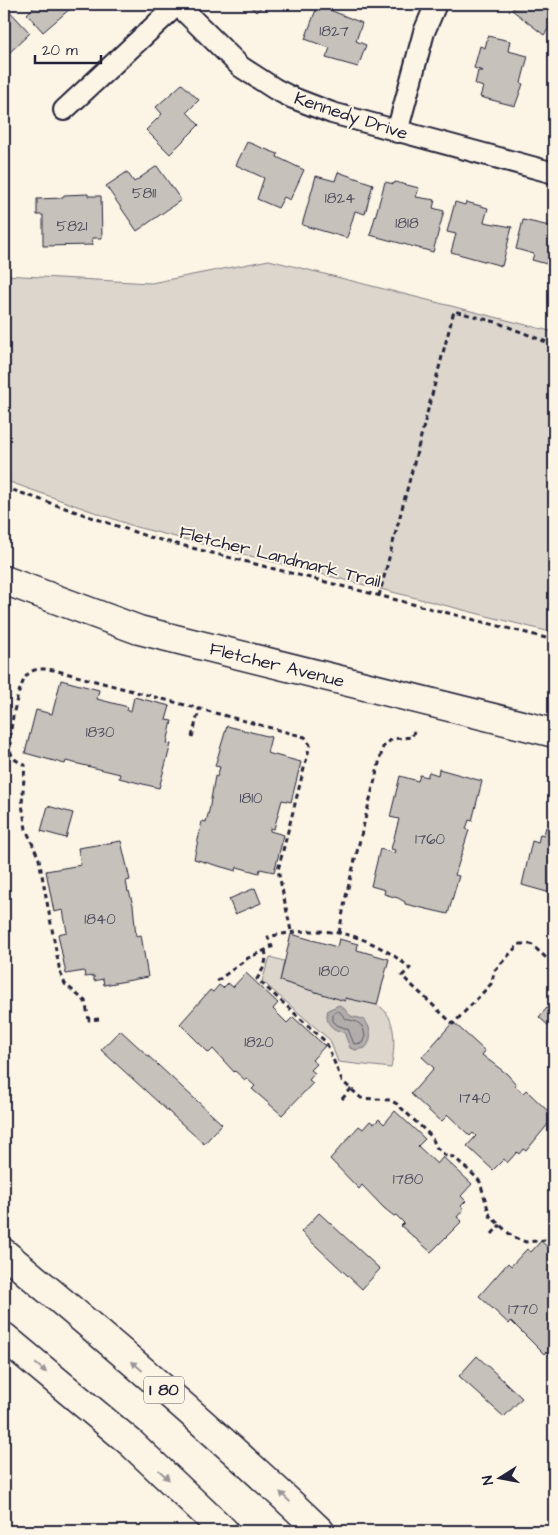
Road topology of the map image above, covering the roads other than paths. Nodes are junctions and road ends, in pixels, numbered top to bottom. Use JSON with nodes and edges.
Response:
{"nodes":[{"id":1,"x":178,"y":4,"type":"edge"},
{"id":2,"x":436,"y":4,"type":"edge"},
{"id":3,"x":64,"y":110,"type":"dead end"},
{"id":4,"x":397,"y":132,"type":"junction"},
{"id":5,"x":554,"y":174,"type":"edge"},
{"id":6,"x":4,"y":580,"type":"edge"},
{"id":7,"x":554,"y":733,"type":"edge"},
{"id":8,"x":4,"y":1253,"type":"edge"},
{"id":9,"x":4,"y":1337,"type":"edge"},
{"id":10,"x":224,"y":1531,"type":"edge"},
{"id":11,"x":320,"y":1531,"type":"edge"}],
"edges":[{"from":1,"to":3,"type":"street"},
{"from":1,"to":4,"type":"street","name":"Kennedy Drive"},
{"from":2,"to":4,"type":"street"},
{"from":4,"to":5,"type":"street","name":"Kennedy Drive"},
{"from":6,"to":7,"type":"main road","name":"Fletcher Avenue"},
{"from":11,"to":8,"type":"main road","number":"I 80","one_way":true},
{"from":9,"to":10,"type":"main road","one_way":true}]}
